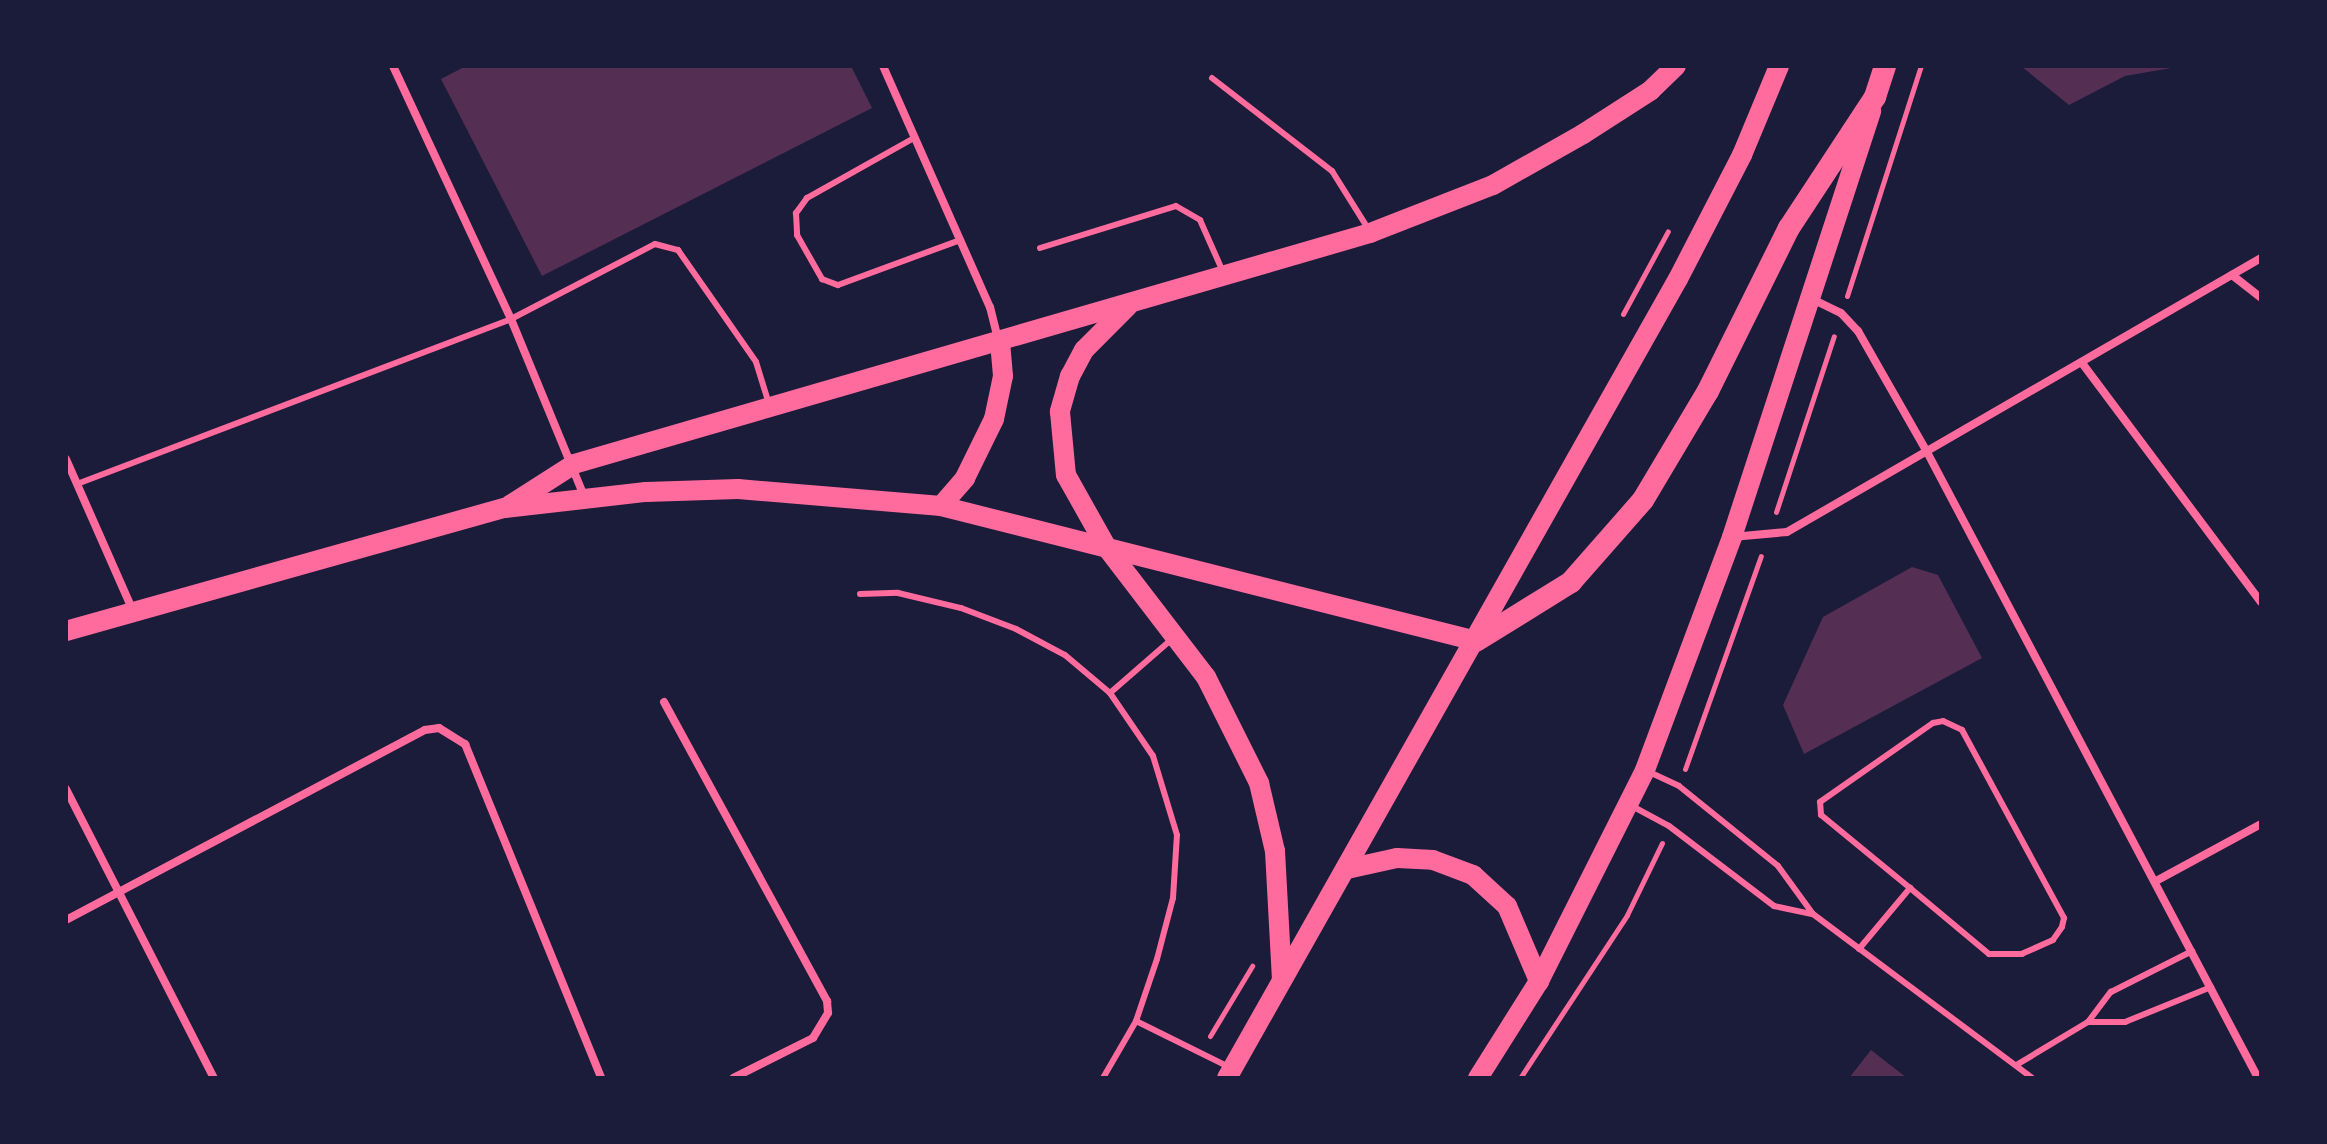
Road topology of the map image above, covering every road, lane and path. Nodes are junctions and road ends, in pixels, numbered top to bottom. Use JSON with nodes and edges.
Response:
{"nodes":[{"id":1,"x":393,"y":66,"type":"edge"},
{"id":2,"x":883,"y":66,"type":"edge"},
{"id":3,"x":1676,"y":66,"type":"edge"},
{"id":4,"x":1779,"y":66,"type":"edge"},
{"id":5,"x":1885,"y":66,"type":"edge"},
{"id":6,"x":1212,"y":78,"type":"dead end"},
{"id":7,"x":1875,"y":97,"type":"junction"},
{"id":8,"x":914,"y":138,"type":"junction"},
{"id":9,"x":1370,"y":233,"type":"junction"},
{"id":10,"x":960,"y":240,"type":"junction"},
{"id":11,"x":1040,"y":248,"type":"dead end"},
{"id":12,"x":2261,"y":258,"type":"edge"},
{"id":13,"x":2232,"y":275,"type":"junction"},
{"id":14,"x":1226,"y":279,"type":"junction"},
{"id":15,"x":1809,"y":298,"type":"junction"},
{"id":16,"x":2261,"y":298,"type":"edge"},
{"id":17,"x":1129,"y":305,"type":"junction"},
{"id":18,"x":511,"y":319,"type":"junction"},
{"id":19,"x":1000,"y":343,"type":"junction"},
{"id":20,"x":2082,"y":363,"type":"junction"},
{"id":21,"x":771,"y":409,"type":"junction"},
{"id":22,"x":1927,"y":452,"type":"junction"},
{"id":23,"x":66,"y":459,"type":"edge"},
{"id":24,"x":574,"y":464,"type":"junction"},
{"id":25,"x":77,"y":484,"type":"junction"},
{"id":26,"x":585,"y":500,"type":"junction"},
{"id":27,"x":941,"y":506,"type":"junction"},
{"id":28,"x":505,"y":508,"type":"junction"},
{"id":29,"x":1732,"y":537,"type":"junction"},
{"id":30,"x":1107,"y":548,"type":"junction"},
{"id":31,"x":860,"y":594,"type":"dead end"},
{"id":32,"x":2261,"y":602,"type":"edge"},
{"id":33,"x":134,"y":612,"type":"junction"},
{"id":34,"x":66,"y":631,"type":"edge"},
{"id":35,"x":1174,"y":637,"type":"junction"},
{"id":36,"x":1476,"y":641,"type":"junction"},
{"id":37,"x":1110,"y":693,"type":"junction"},
{"id":38,"x":664,"y":702,"type":"dead end"},
{"id":39,"x":1645,"y":770,"type":"junction"},
{"id":40,"x":66,"y":789,"type":"edge"},
{"id":41,"x":1630,"y":805,"type":"junction"},
{"id":42,"x":2261,"y":824,"type":"edge"},
{"id":43,"x":1347,"y":869,"type":"junction"},
{"id":44,"x":2156,"y":881,"type":"junction"},
{"id":45,"x":1910,"y":888,"type":"junction"},
{"id":46,"x":121,"y":892,"type":"junction"},
{"id":47,"x":1813,"y":914,"type":"junction"},
{"id":48,"x":66,"y":920,"type":"edge"},
{"id":49,"x":1859,"y":949,"type":"junction"},
{"id":50,"x":2192,"y":951,"type":"junction"},
{"id":51,"x":1282,"y":979,"type":"junction"},
{"id":52,"x":1539,"y":981,"type":"junction"},
{"id":53,"x":2211,"y":987,"type":"junction"},
{"id":54,"x":1136,"y":1021,"type":"junction"},
{"id":55,"x":2088,"y":1022,"type":"junction"},
{"id":56,"x":2018,"y":1064,"type":"junction"},
{"id":57,"x":1231,"y":1075,"type":"edge"},
{"id":58,"x":214,"y":1078,"type":"edge"},
{"id":59,"x":601,"y":1078,"type":"edge"},
{"id":60,"x":733,"y":1078,"type":"edge"},
{"id":61,"x":1103,"y":1078,"type":"edge"},
{"id":62,"x":1478,"y":1078,"type":"edge"},
{"id":63,"x":2032,"y":1078,"type":"edge"},
{"id":64,"x":2258,"y":1078,"type":"edge"}],
"edges":[{"from":1,"to":18,"type":"street"},
{"from":2,"to":8,"type":"street"},
{"from":3,"to":9,"type":"main road"},
{"from":4,"to":36,"type":"main road"},
{"from":5,"to":7,"type":"highway"},
{"from":6,"to":9,"type":"lane"},
{"from":7,"to":15,"type":"main road"},
{"from":7,"to":36,"type":"highway"},
{"from":8,"to":10,"type":"street"},
{"from":8,"to":10,"type":"lane"},
{"from":9,"to":14,"type":"main road"},
{"from":10,"to":19,"type":"street"},
{"from":11,"to":14,"type":"lane"},
{"from":12,"to":13,"type":"street"},
{"from":13,"to":16,"type":"street"},
{"from":13,"to":20,"type":"street"},
{"from":14,"to":17,"type":"main road"},
{"from":15,"to":22,"type":"street"},
{"from":15,"to":29,"type":"main road"},
{"from":17,"to":19,"type":"main road"},
{"from":17,"to":30,"type":"main road"},
{"from":18,"to":21,"type":"lane"},
{"from":18,"to":24,"type":"street"},
{"from":18,"to":25,"type":"lane"},
{"from":19,"to":21,"type":"main road"},
{"from":19,"to":27,"type":"main road"},
{"from":20,"to":22,"type":"street"},
{"from":20,"to":32,"type":"street"},
{"from":21,"to":24,"type":"main road"},
{"from":22,"to":29,"type":"street"},
{"from":22,"to":44,"type":"street"},
{"from":23,"to":25,"type":"street"},
{"from":24,"to":26,"type":"street"},
{"from":24,"to":28,"type":"main road"},
{"from":25,"to":33,"type":"street"},
{"from":26,"to":27,"type":"main road"},
{"from":26,"to":28,"type":"main road"},
{"from":27,"to":30,"type":"main road"},
{"from":28,"to":33,"type":"main road"},
{"from":29,"to":39,"type":"main road"},
{"from":30,"to":35,"type":"main road"},
{"from":30,"to":36,"type":"main road"},
{"from":31,"to":37,"type":"lane"},
{"from":33,"to":34,"type":"main road"},
{"from":35,"to":37,"type":"lane"},
{"from":35,"to":51,"type":"main road"},
{"from":36,"to":43,"type":"main road"},
{"from":37,"to":54,"type":"lane"},
{"from":38,"to":60,"type":"street"},
{"from":39,"to":41,"type":"main road"},
{"from":39,"to":47,"type":"lane"},
{"from":40,"to":46,"type":"street"},
{"from":41,"to":47,"type":"lane"},
{"from":41,"to":52,"type":"main road"},
{"from":42,"to":44,"type":"street"},
{"from":43,"to":51,"type":"main road"},
{"from":43,"to":52,"type":"main road"},
{"from":44,"to":50,"type":"street"},
{"from":45,"to":45,"type":"lane"},
{"from":45,"to":49,"type":"lane"},
{"from":46,"to":48,"type":"street"},
{"from":46,"to":58,"type":"street"},
{"from":46,"to":59,"type":"street"},
{"from":47,"to":49,"type":"lane"},
{"from":49,"to":56,"type":"lane"},
{"from":50,"to":53,"type":"street"},
{"from":50,"to":55,"type":"lane"},
{"from":51,"to":57,"type":"main road"},
{"from":52,"to":62,"type":"main road"},
{"from":53,"to":55,"type":"lane"},
{"from":53,"to":64,"type":"street"},
{"from":54,"to":57,"type":"lane"},
{"from":54,"to":61,"type":"lane"},
{"from":55,"to":56,"type":"lane"},
{"from":56,"to":63,"type":"lane"}]}
